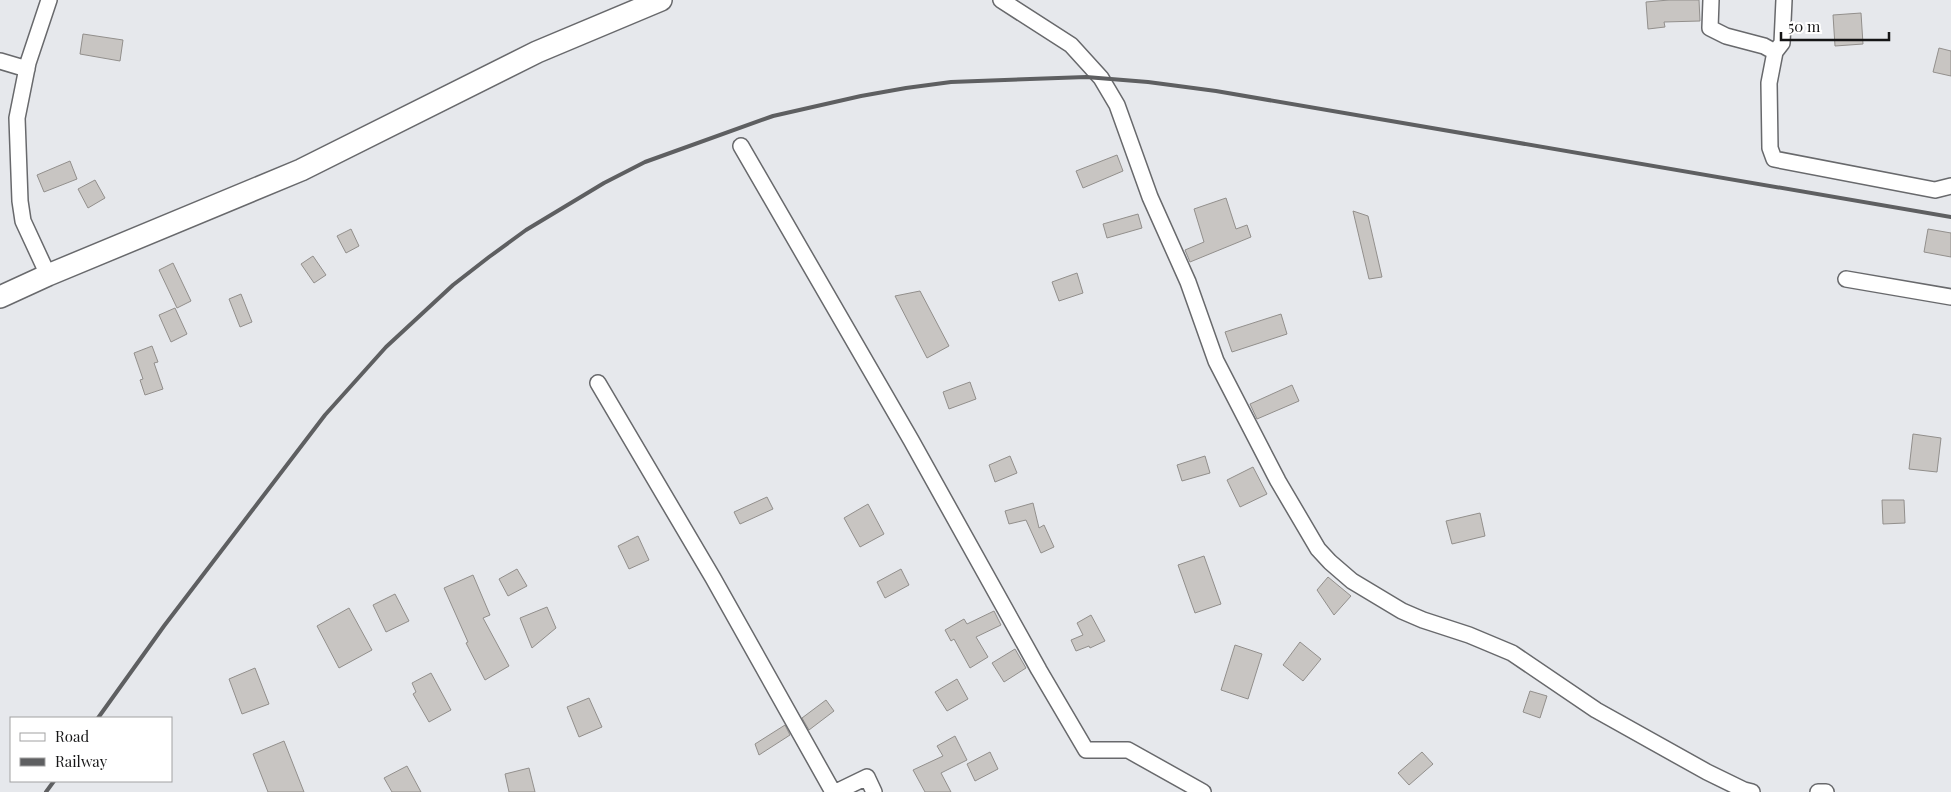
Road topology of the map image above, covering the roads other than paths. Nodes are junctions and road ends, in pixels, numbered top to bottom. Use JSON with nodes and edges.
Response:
{"nodes":[{"id":1,"x":48,"y":0,"type":"edge"},
{"id":2,"x":661,"y":0,"type":"edge"},
{"id":3,"x":1001,"y":0,"type":"edge"},
{"id":4,"x":1711,"y":0,"type":"edge"},
{"id":5,"x":1784,"y":0,"type":"edge"},
{"id":6,"x":1775,"y":52,"type":"junction"},
{"id":7,"x":0,"y":61,"type":"edge"},
{"id":8,"x":27,"y":69,"type":"junction"},
{"id":9,"x":740,"y":146,"type":"dead end"},
{"id":10,"x":1951,"y":186,"type":"edge"},
{"id":11,"x":48,"y":275,"type":"junction"},
{"id":12,"x":1846,"y":280,"type":"dead end"},
{"id":13,"x":0,"y":297,"type":"edge"},
{"id":14,"x":1951,"y":297,"type":"edge"},
{"id":15,"x":598,"y":383,"type":"dead end"},
{"id":16,"x":835,"y":792,"type":"edge"},
{"id":17,"x":874,"y":792,"type":"edge"},
{"id":18,"x":1203,"y":792,"type":"edge"},
{"id":19,"x":1752,"y":792,"type":"edge"},
{"id":20,"x":1818,"y":792,"type":"edge"},
{"id":21,"x":1826,"y":792,"type":"edge"}],
"edges":[{"from":1,"to":8,"type":"street"},
{"from":2,"to":11,"type":"main road"},
{"from":3,"to":19,"type":"street"},
{"from":4,"to":6,"type":"street"},
{"from":5,"to":6,"type":"street"},
{"from":6,"to":10,"type":"street"},
{"from":7,"to":8,"type":"street"},
{"from":8,"to":11,"type":"street"},
{"from":9,"to":18,"type":"street"},
{"from":11,"to":13,"type":"main road"},
{"from":12,"to":14,"type":"street"},
{"from":15,"to":16,"type":"street"},
{"from":16,"to":17,"type":"street"},
{"from":20,"to":21,"type":"street"}]}
